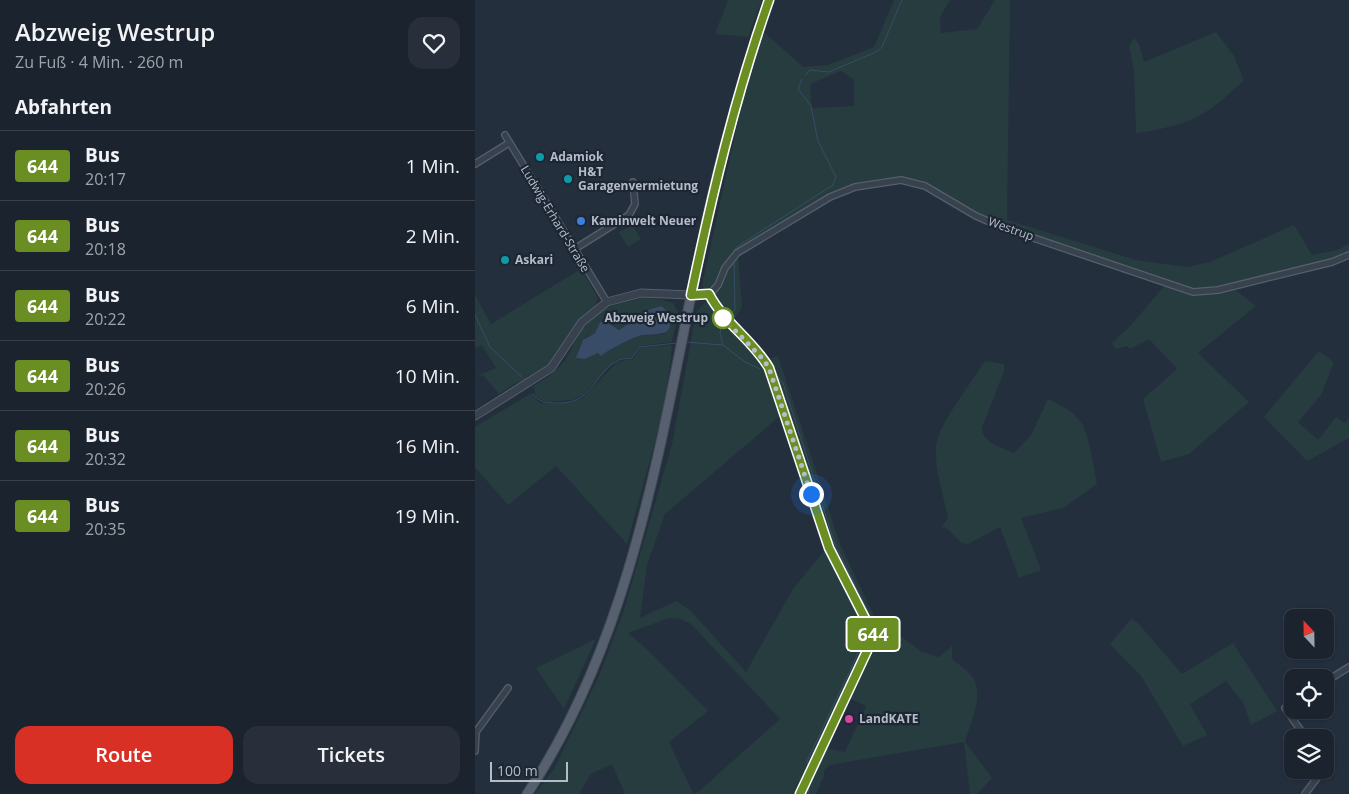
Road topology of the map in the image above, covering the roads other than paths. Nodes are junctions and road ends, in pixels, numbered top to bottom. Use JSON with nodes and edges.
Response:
{"nodes":[{"id":1,"x":769,"y":0,"type":"edge"},
{"id":2,"x":505,"y":135,"type":"dead end"},
{"id":3,"x":509,"y":143,"type":"junction"},
{"id":4,"x":475,"y":164,"type":"edge"},
{"id":5,"x":633,"y":182,"type":"dead end"},
{"id":6,"x":573,"y":250,"type":"junction"},
{"id":7,"x":1349,"y":255,"type":"edge"},
{"id":8,"x":709,"y":294,"type":"junction"},
{"id":9,"x":691,"y":295,"type":"junction"},
{"id":10,"x":607,"y":302,"type":"junction"},
{"id":11,"x":475,"y":416,"type":"edge"},
{"id":12,"x":1349,"y":668,"type":"edge"},
{"id":13,"x":1334,"y":677,"type":"edge"},
{"id":14,"x":508,"y":688,"type":"dead end"},
{"id":15,"x":475,"y":732,"type":"edge"},
{"id":16,"x":475,"y":751,"type":"edge"},
{"id":17,"x":1316,"y":779,"type":"edge"},
{"id":18,"x":527,"y":794,"type":"edge"},
{"id":19,"x":800,"y":794,"type":"edge"},
{"id":20,"x":1305,"y":794,"type":"edge"}],
"edges":[{"from":1,"to":9,"type":"main road"},
{"from":2,"to":3,"type":"street","name":"Ludwig-Erhard-Straße"},
{"from":3,"to":4,"type":"street"},
{"from":3,"to":6,"type":"street","name":"Ludwig-Erhard-Straße"},
{"from":5,"to":6,"type":"street"},
{"from":6,"to":10,"type":"street","name":"Ludwig-Erhard-Straße"},
{"from":7,"to":8,"type":"street","name":"Westrup"},
{"from":8,"to":9,"type":"street"},
{"from":8,"to":19,"type":"street"},
{"from":9,"to":10,"type":"street"},
{"from":9,"to":18,"type":"main road"},
{"from":10,"to":11,"type":"street"},
{"from":12,"to":13,"type":"street"},
{"from":14,"to":15,"type":"street"},
{"from":15,"to":16,"type":"street"},
{"from":17,"to":20,"type":"street"}]}
